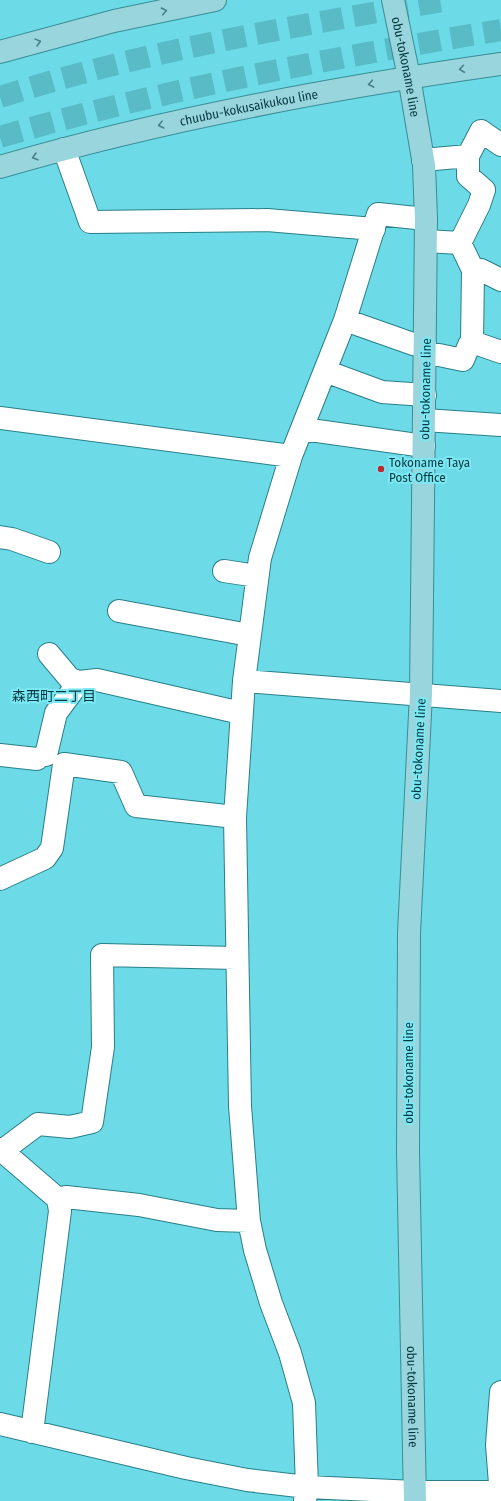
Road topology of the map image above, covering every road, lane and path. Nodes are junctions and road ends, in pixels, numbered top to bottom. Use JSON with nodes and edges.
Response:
{"nodes":[{"id":1,"x":215,"y":0,"type":"edge"},
{"id":2,"x":393,"y":0,"type":"edge"},
{"id":3,"x":0,"y":52,"type":"edge"},
{"id":4,"x":501,"y":64,"type":"edge"},
{"id":5,"x":409,"y":77,"type":"junction"},
{"id":6,"x":501,"y":145,"type":"edge"},
{"id":7,"x":64,"y":148,"type":"junction"},
{"id":8,"x":468,"y":156,"type":"junction"},
{"id":9,"x":423,"y":160,"type":"junction"},
{"id":10,"x":0,"y":167,"type":"edge"},
{"id":11,"x":426,"y":219,"type":"junction"},
{"id":12,"x":374,"y":229,"type":"junction"},
{"id":13,"x":426,"y":241,"type":"junction"},
{"id":14,"x":460,"y":243,"type":"junction"},
{"id":15,"x":473,"y":270,"type":"junction"},
{"id":16,"x":501,"y":280,"type":"edge"},
{"id":17,"x":345,"y":320,"type":"junction"},
{"id":18,"x":472,"y":342,"type":"junction"},
{"id":19,"x":425,"y":350,"type":"junction"},
{"id":20,"x":501,"y":352,"type":"edge"},
{"id":21,"x":326,"y":370,"type":"junction"},
{"id":22,"x":424,"y":395,"type":"junction"},
{"id":23,"x":0,"y":418,"type":"edge"},
{"id":24,"x":424,"y":420,"type":"junction"},
{"id":25,"x":501,"y":426,"type":"edge"},
{"id":26,"x":303,"y":429,"type":"junction"},
{"id":27,"x":424,"y":446,"type":"junction"},
{"id":28,"x":290,"y":456,"type":"junction"},
{"id":29,"x":0,"y":537,"type":"edge"},
{"id":30,"x":49,"y":552,"type":"dead end"},
{"id":31,"x":224,"y":571,"type":"dead end"},
{"id":32,"x":257,"y":576,"type":"junction"},
{"id":33,"x":118,"y":611,"type":"dead end"},
{"id":34,"x":249,"y":635,"type":"junction"},
{"id":35,"x":49,"y":654,"type":"dead end"},
{"id":36,"x":244,"y":681,"type":"junction"},
{"id":37,"x":79,"y":682,"type":"junction"},
{"id":38,"x":421,"y":694,"type":"junction"},
{"id":39,"x":501,"y":701,"type":"edge"},
{"id":40,"x":241,"y":712,"type":"junction"},
{"id":41,"x":0,"y":755,"type":"edge"},
{"id":42,"x":235,"y":817,"type":"junction"},
{"id":43,"x":0,"y":879,"type":"edge"},
{"id":44,"x":236,"y":958,"type":"junction"},
{"id":45,"x":1,"y":1150,"type":"edge"},
{"id":46,"x":58,"y":1199,"type":"junction"},
{"id":47,"x":249,"y":1220,"type":"junction"},
{"id":48,"x":501,"y":1392,"type":"edge"},
{"id":49,"x":0,"y":1424,"type":"edge"},
{"id":50,"x":32,"y":1432,"type":"junction"},
{"id":51,"x":306,"y":1494,"type":"edge"},
{"id":52,"x":501,"y":1494,"type":"edge"},
{"id":53,"x":415,"y":1497,"type":"edge"}],
"edges":[{"from":3,"to":1,"type":"main road","one_way":true},
{"from":2,"to":5,"type":"main road","name":"obu-tokoname line"},
{"from":4,"to":5,"type":"main road","name":"chuubu-kokusaikukou line","one_way":true},
{"from":5,"to":7,"type":"main road","name":"chuubu-kokusaikukou line","one_way":true},
{"from":5,"to":9,"type":"main road","name":"obu-tokoname line"},
{"from":6,"to":8,"type":"street"},
{"from":7,"to":10,"type":"main road","name":"chuubu-kokusaikukou line","one_way":true},
{"from":7,"to":12,"type":"street"},
{"from":8,"to":9,"type":"street"},
{"from":8,"to":14,"type":"street"},
{"from":9,"to":11,"type":"main road","name":"obu-tokoname line"},
{"from":11,"to":12,"type":"street"},
{"from":11,"to":13,"type":"main road","name":"obu-tokoname line"},
{"from":12,"to":17,"type":"street"},
{"from":13,"to":14,"type":"street"},
{"from":13,"to":19,"type":"main road","name":"obu-tokoname line"},
{"from":14,"to":15,"type":"street"},
{"from":15,"to":16,"type":"street"},
{"from":15,"to":18,"type":"street"},
{"from":17,"to":19,"type":"street"},
{"from":17,"to":21,"type":"street"},
{"from":18,"to":19,"type":"street"},
{"from":18,"to":20,"type":"street"},
{"from":19,"to":22,"type":"main road","name":"obu-tokoname line"},
{"from":21,"to":22,"type":"street"},
{"from":21,"to":26,"type":"street"},
{"from":22,"to":24,"type":"main road","name":"obu-tokoname line"},
{"from":23,"to":28,"type":"street"},
{"from":24,"to":25,"type":"street"},
{"from":24,"to":27,"type":"main road","name":"obu-tokoname line"},
{"from":26,"to":27,"type":"street"},
{"from":26,"to":28,"type":"street"},
{"from":27,"to":38,"type":"main road","name":"obu-tokoname line"},
{"from":28,"to":32,"type":"street"},
{"from":29,"to":30,"type":"street"},
{"from":31,"to":32,"type":"street"},
{"from":32,"to":34,"type":"street"},
{"from":33,"to":34,"type":"street"},
{"from":34,"to":36,"type":"street"},
{"from":35,"to":37,"type":"street"},
{"from":36,"to":38,"type":"street"},
{"from":36,"to":40,"type":"street"},
{"from":37,"to":40,"type":"street"},
{"from":37,"to":41,"type":"street"},
{"from":38,"to":39,"type":"street"},
{"from":38,"to":53,"type":"main road","name":"obu-tokoname line"},
{"from":40,"to":42,"type":"street"},
{"from":42,"to":43,"type":"street"},
{"from":42,"to":44,"type":"street"},
{"from":44,"to":45,"type":"street"},
{"from":44,"to":47,"type":"street"},
{"from":45,"to":46,"type":"street"},
{"from":46,"to":47,"type":"street"},
{"from":46,"to":50,"type":"street"},
{"from":47,"to":51,"type":"street"},
{"from":48,"to":52,"type":"street"},
{"from":49,"to":50,"type":"street"},
{"from":50,"to":51,"type":"street"},
{"from":51,"to":53,"type":"street"},
{"from":52,"to":53,"type":"street"}]}
